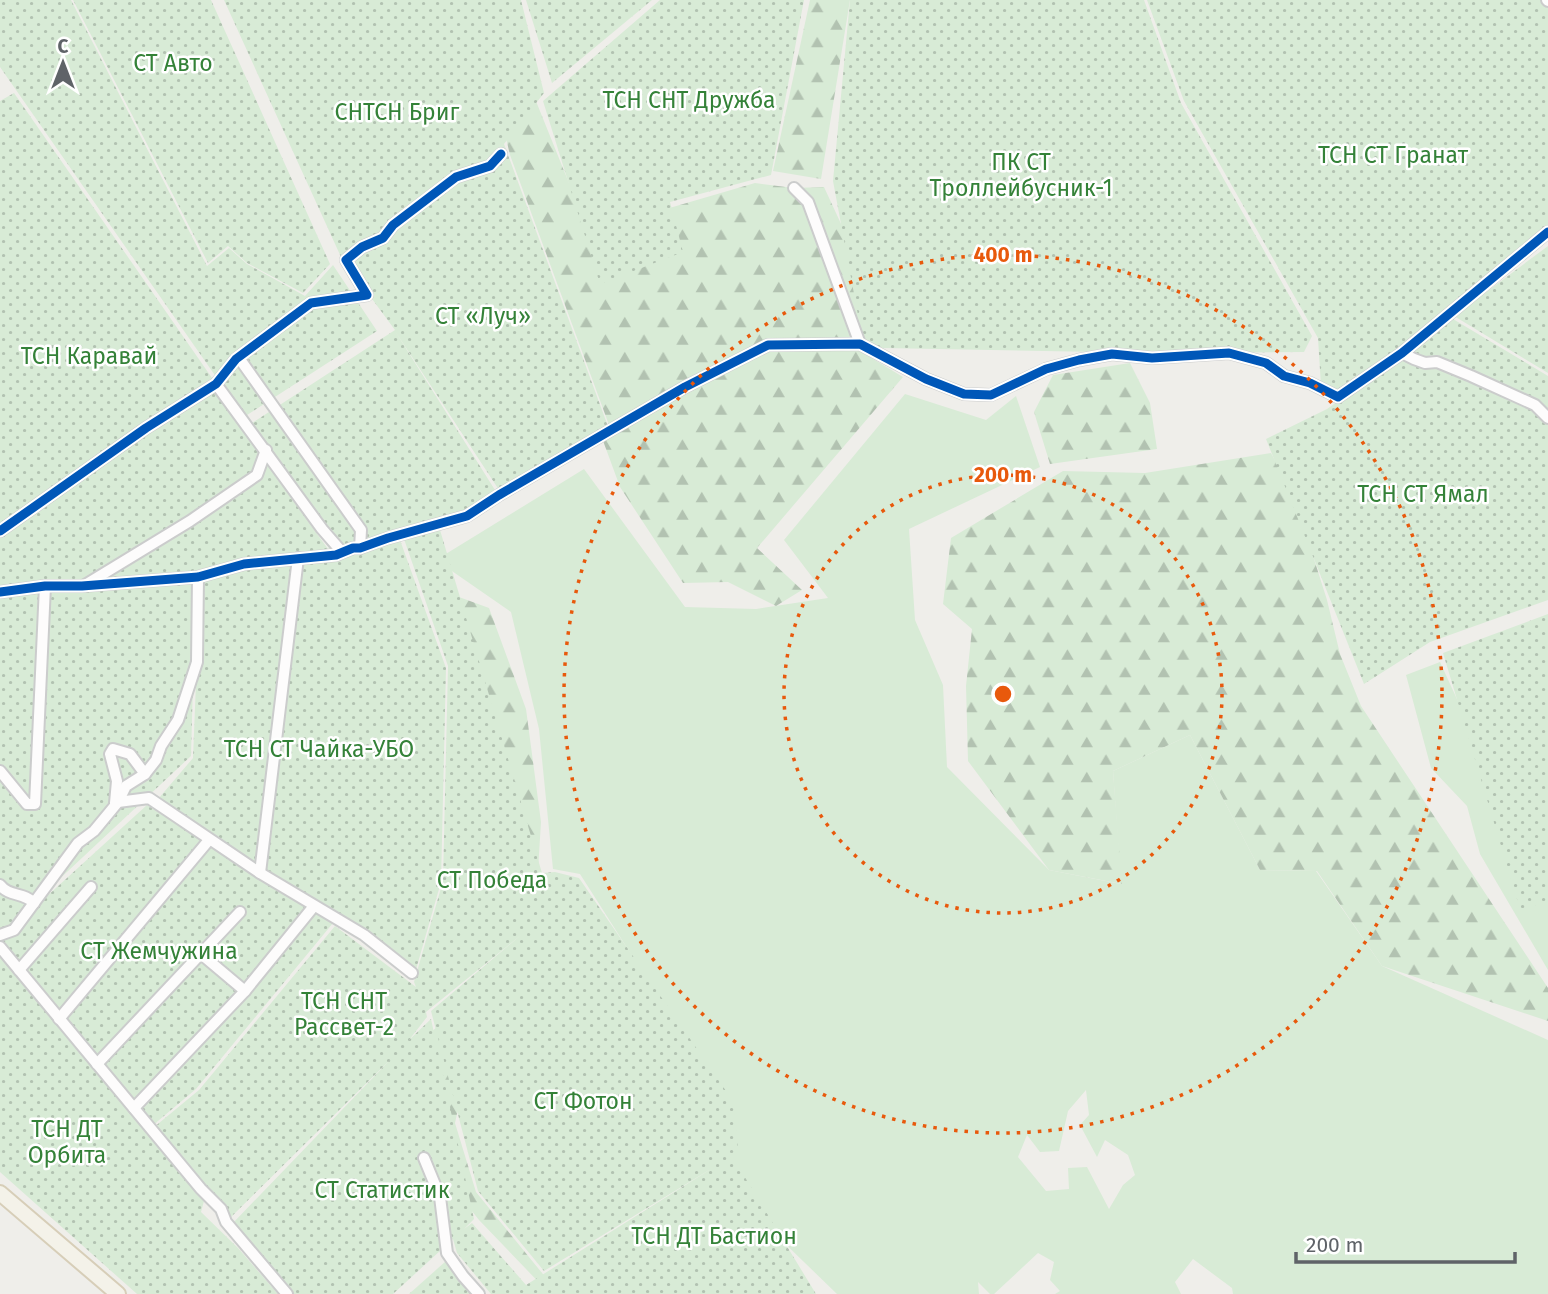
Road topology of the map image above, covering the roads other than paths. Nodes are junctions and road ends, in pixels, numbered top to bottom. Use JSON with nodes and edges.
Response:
{"nodes":[{"id":1,"x":501,"y":154,"type":"dead end"},
{"id":2,"x":794,"y":188,"type":"dead end"},
{"id":3,"x":1548,"y":232,"type":"edge"},
{"id":4,"x":860,"y":344,"type":"junction"},
{"id":5,"x":1402,"y":352,"type":"junction"},
{"id":6,"x":239,"y":358,"type":"junction"},
{"id":7,"x":216,"y":384,"type":"junction"},
{"id":8,"x":1548,"y":418,"type":"edge"},
{"id":9,"x":266,"y":450,"type":"junction"},
{"id":10,"x":0,"y":531,"type":"edge"},
{"id":11,"x":360,"y":548,"type":"junction"},
{"id":12,"x":342,"y":552,"type":"junction"},
{"id":13,"x":298,"y":558,"type":"junction"},
{"id":14,"x":198,"y":577,"type":"junction"},
{"id":15,"x":45,"y":586,"type":"junction"},
{"id":16,"x":82,"y":586,"type":"junction"},
{"id":17,"x":0,"y":592,"type":"edge"},
{"id":18,"x":0,"y":771,"type":"edge"},
{"id":19,"x":145,"y":774,"type":"junction"},
{"id":20,"x":117,"y":804,"type":"junction"},
{"id":21,"x":209,"y":841,"type":"junction"},
{"id":22,"x":260,"y":873,"type":"junction"},
{"id":23,"x":0,"y":885,"type":"edge"},
{"id":24,"x":91,"y":887,"type":"dead end"},
{"id":25,"x":34,"y":903,"type":"junction"},
{"id":26,"x":314,"y":906,"type":"junction"},
{"id":27,"x":240,"y":912,"type":"dead end"},
{"id":28,"x":0,"y":936,"type":"edge"},
{"id":29,"x":0,"y":947,"type":"edge"},
{"id":30,"x":201,"y":954,"type":"junction"},
{"id":31,"x":19,"y":970,"type":"junction"},
{"id":32,"x":412,"y":973,"type":"dead end"},
{"id":33,"x":245,"y":991,"type":"junction"},
{"id":34,"x":59,"y":1019,"type":"junction"},
{"id":35,"x":97,"y":1064,"type":"junction"},
{"id":36,"x":134,"y":1108,"type":"junction"},
{"id":37,"x":424,"y":1158,"type":"dead end"},
{"id":38,"x":0,"y":1192,"type":"edge"},
{"id":39,"x":118,"y":1294,"type":"edge"},
{"id":40,"x":287,"y":1294,"type":"edge"},
{"id":41,"x":479,"y":1294,"type":"edge"}],
"edges":[{"from":1,"to":6,"type":"street"},
{"from":2,"to":4,"type":"street"},
{"from":3,"to":5,"type":"street"},
{"from":4,"to":5,"type":"street"},
{"from":4,"to":11,"type":"street"},
{"from":5,"to":8,"type":"street"},
{"from":6,"to":7,"type":"street"},
{"from":6,"to":11,"type":"street"},
{"from":7,"to":9,"type":"street"},
{"from":7,"to":10,"type":"street"},
{"from":9,"to":12,"type":"street"},
{"from":9,"to":16,"type":"street"},
{"from":11,"to":12,"type":"street"},
{"from":12,"to":13,"type":"street"},
{"from":13,"to":14,"type":"street"},
{"from":13,"to":22,"type":"street"},
{"from":14,"to":16,"type":"street"},
{"from":14,"to":19,"type":"street"},
{"from":15,"to":16,"type":"street"},
{"from":15,"to":17,"type":"street"},
{"from":15,"to":18,"type":"street"},
{"from":19,"to":20,"type":"street"},
{"from":19,"to":20,"type":"street"},
{"from":20,"to":21,"type":"street"},
{"from":20,"to":25,"type":"street"},
{"from":21,"to":22,"type":"street"},
{"from":21,"to":34,"type":"street"},
{"from":22,"to":26,"type":"street"},
{"from":23,"to":25,"type":"street"},
{"from":24,"to":31,"type":"street"},
{"from":25,"to":28,"type":"street"},
{"from":26,"to":32,"type":"street"},
{"from":26,"to":33,"type":"street"},
{"from":27,"to":30,"type":"street"},
{"from":29,"to":31,"type":"street"},
{"from":30,"to":33,"type":"street"},
{"from":30,"to":35,"type":"street"},
{"from":31,"to":34,"type":"street"},
{"from":33,"to":36,"type":"street"},
{"from":34,"to":35,"type":"street"},
{"from":35,"to":36,"type":"street"},
{"from":36,"to":40,"type":"street"},
{"from":37,"to":41,"type":"street"},
{"from":38,"to":39,"type":"main road"}]}
